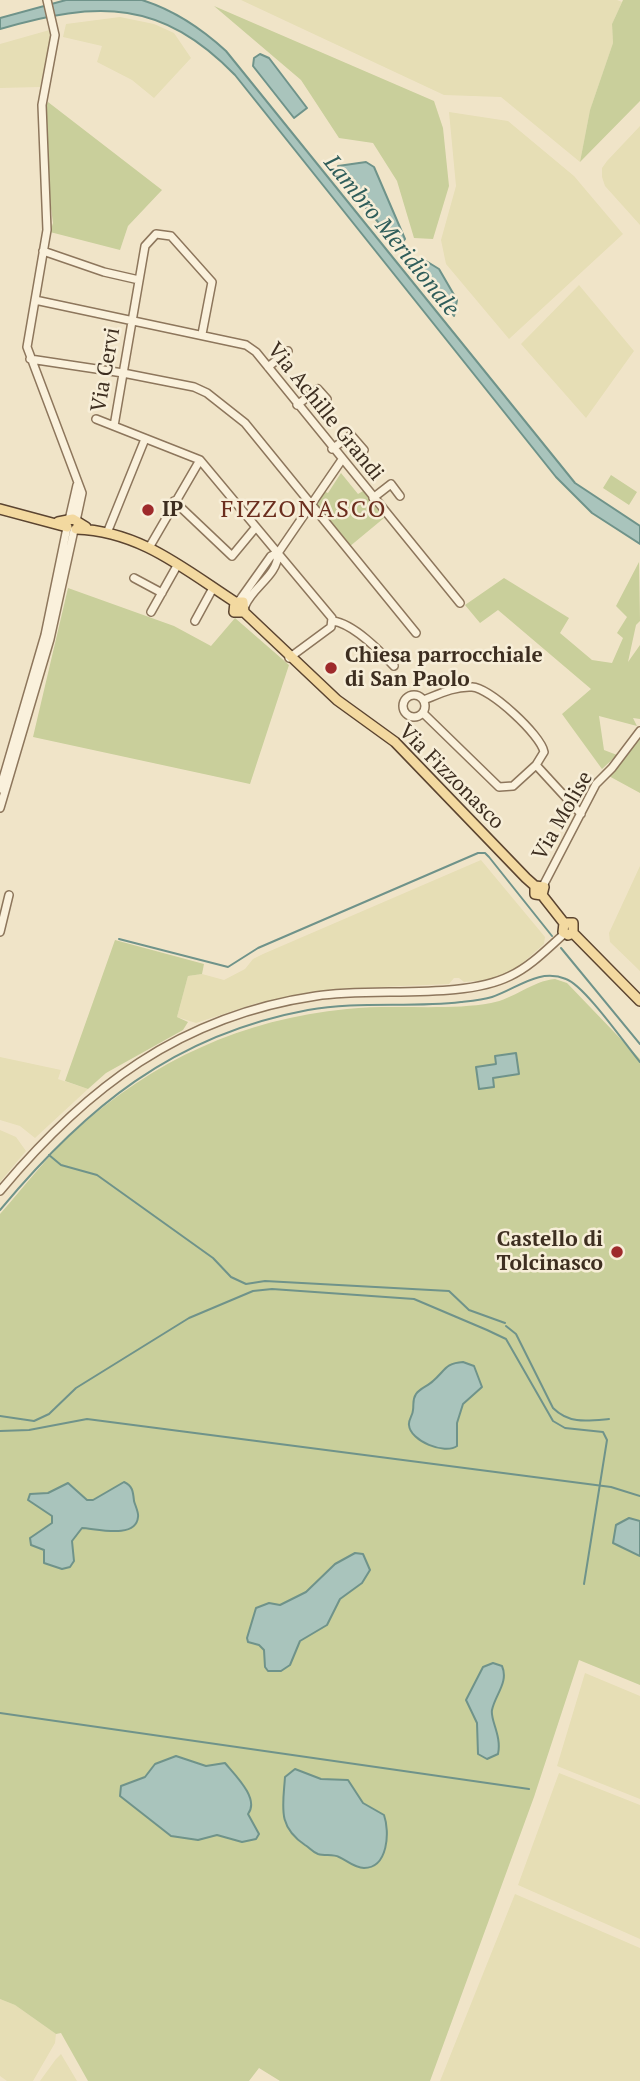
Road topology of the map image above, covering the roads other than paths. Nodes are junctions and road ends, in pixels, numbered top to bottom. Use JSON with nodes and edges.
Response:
{"nodes":[{"id":1,"x":48,"y":1,"type":"edge"},
{"id":2,"x":43,"y":251,"type":"junction"},
{"id":3,"x":139,"y":280,"type":"junction"},
{"id":4,"x":35,"y":300,"type":"junction"},
{"id":5,"x":132,"y":319,"type":"junction"},
{"id":6,"x":202,"y":334,"type":"junction"},
{"id":7,"x":288,"y":351,"type":"dead end"},
{"id":8,"x":30,"y":359,"type":"junction"},
{"id":9,"x":268,"y":367,"type":"junction"},
{"id":10,"x":123,"y":373,"type":"junction"},
{"id":11,"x":327,"y":399,"type":"dead end"},
{"id":12,"x":298,"y":405,"type":"junction"},
{"id":13,"x":96,"y":419,"type":"dead end"},
{"id":14,"x":114,"y":426,"type":"junction"},
{"id":15,"x":145,"y":439,"type":"junction"},
{"id":16,"x":332,"y":449,"type":"junction"},
{"id":17,"x":364,"y":450,"type":"dead end"},
{"id":18,"x":200,"y":460,"type":"junction"},
{"id":19,"x":341,"y":461,"type":"junction"},
{"id":20,"x":400,"y":496,"type":"dead end"},
{"id":21,"x":373,"y":499,"type":"junction"},
{"id":22,"x":174,"y":501,"type":"junction"},
{"id":23,"x":309,"y":505,"type":"junction"},
{"id":24,"x":0,"y":509,"type":"edge"},
{"id":25,"x":72,"y":525,"type":"junction"},
{"id":26,"x":256,"y":527,"type":"junction"},
{"id":27,"x":107,"y":533,"type":"junction"},
{"id":28,"x":150,"y":545,"type":"junction"},
{"id":29,"x":278,"y":553,"type":"junction"},
{"id":30,"x":178,"y":564,"type":"junction"},
{"id":31,"x":134,"y":578,"type":"dead end"},
{"id":32,"x":213,"y":588,"type":"junction"},
{"id":33,"x":162,"y":593,"type":"junction"},
{"id":34,"x":460,"y":603,"type":"dead end"},
{"id":35,"x":241,"y":605,"type":"junction"},
{"id":36,"x":151,"y":612,"type":"dead end"},
{"id":37,"x":195,"y":621,"type":"dead end"},
{"id":38,"x":333,"y":621,"type":"junction"},
{"id":39,"x":416,"y":633,"type":"dead end"},
{"id":40,"x":289,"y":658,"type":"junction"},
{"id":41,"x":394,"y":666,"type":"dead end"},
{"id":42,"x":424,"y":700,"type":"junction"},
{"id":43,"x":423,"y":713,"type":"junction"},
{"id":44,"x":640,"y":731,"type":"edge"},
{"id":45,"x":18,"y":738,"type":"junction"},
{"id":46,"x":536,"y":765,"type":"junction"},
{"id":47,"x":0,"y":789,"type":"edge"},
{"id":48,"x":0,"y":808,"type":"edge"},
{"id":49,"x":581,"y":814,"type":"junction"},
{"id":50,"x":540,"y":889,"type":"junction"},
{"id":51,"x":9,"y":895,"type":"dead end"},
{"id":52,"x":0,"y":932,"type":"edge"},
{"id":53,"x":566,"y":935,"type":"junction"},
{"id":54,"x":640,"y":1001,"type":"edge"},
{"id":55,"x":0,"y":1191,"type":"edge"}],
"edges":[{"from":1,"to":2,"type":"street"},
{"from":2,"to":3,"type":"street"},
{"from":2,"to":4,"type":"street"},
{"from":3,"to":5,"type":"street","name":"Via Cervi"},
{"from":3,"to":6,"type":"street","name":"Via Cervi"},
{"from":4,"to":5,"type":"street","name":"Via Achille Grandi"},
{"from":4,"to":8,"type":"street"},
{"from":5,"to":6,"type":"street","name":"Via Achille Grandi"},
{"from":5,"to":10,"type":"street","name":"Via Cervi"},
{"from":6,"to":9,"type":"street","name":"Via Achille Grandi"},
{"from":7,"to":9,"type":"street"},
{"from":8,"to":10,"type":"street"},
{"from":8,"to":25,"type":"street"},
{"from":9,"to":12,"type":"street","name":"Via Achille Grandi"},
{"from":10,"to":14,"type":"street","name":"Via Cervi"},
{"from":10,"to":23,"type":"street"},
{"from":11,"to":12,"type":"street"},
{"from":12,"to":16,"type":"street","name":"Via Achille Grandi"},
{"from":13,"to":14,"type":"street"},
{"from":14,"to":15,"type":"street"},
{"from":15,"to":18,"type":"street"},
{"from":15,"to":27,"type":"street"},
{"from":16,"to":17,"type":"street"},
{"from":16,"to":19,"type":"street","name":"Via Achille Grandi"},
{"from":18,"to":22,"type":"street"},
{"from":18,"to":26,"type":"street"},
{"from":19,"to":21,"type":"street","name":"Via Achille Grandi"},
{"from":19,"to":23,"type":"street"},
{"from":20,"to":21,"type":"street"},
{"from":21,"to":34,"type":"street","name":"Via Achille Grandi"},
{"from":22,"to":26,"type":"street"},
{"from":22,"to":28,"type":"street"},
{"from":23,"to":29,"type":"street"},
{"from":23,"to":39,"type":"street"},
{"from":24,"to":25,"type":"main road","name":"Via Fizzonasco"},
{"from":25,"to":27,"type":"main road","name":"Via Fizzonasco"},
{"from":25,"to":45,"type":"street"},
{"from":26,"to":29,"type":"street"},
{"from":27,"to":28,"type":"main road","name":"Via Fizzonasco"},
{"from":28,"to":30,"type":"main road","name":"Via Fizzonasco"},
{"from":29,"to":35,"type":"street"},
{"from":29,"to":38,"type":"street"},
{"from":30,"to":32,"type":"main road","name":"Via Fizzonasco"},
{"from":30,"to":33,"type":"street"},
{"from":31,"to":33,"type":"street"},
{"from":32,"to":35,"type":"main road","name":"Via Fizzonasco"},
{"from":32,"to":37,"type":"street"},
{"from":33,"to":36,"type":"street"},
{"from":35,"to":40,"type":"main road","name":"Via Fizzonasco"},
{"from":38,"to":40,"type":"street"},
{"from":38,"to":41,"type":"street"},
{"from":40,"to":50,"type":"main road","name":"Via Fizzonasco"},
{"from":42,"to":43,"type":"street"},
{"from":42,"to":43,"type":"street"},
{"from":42,"to":46,"type":"street"},
{"from":43,"to":46,"type":"street"},
{"from":44,"to":49,"type":"street","name":"Via Molise"},
{"from":45,"to":47,"type":"street"},
{"from":45,"to":48,"type":"street"},
{"from":46,"to":49,"type":"street"},
{"from":49,"to":50,"type":"street","name":"Via Molise"},
{"from":50,"to":53,"type":"main road","name":"Via Fizzonasco"},
{"from":51,"to":52,"type":"street"},
{"from":53,"to":54,"type":"main road"},
{"from":53,"to":55,"type":"street"}]}
